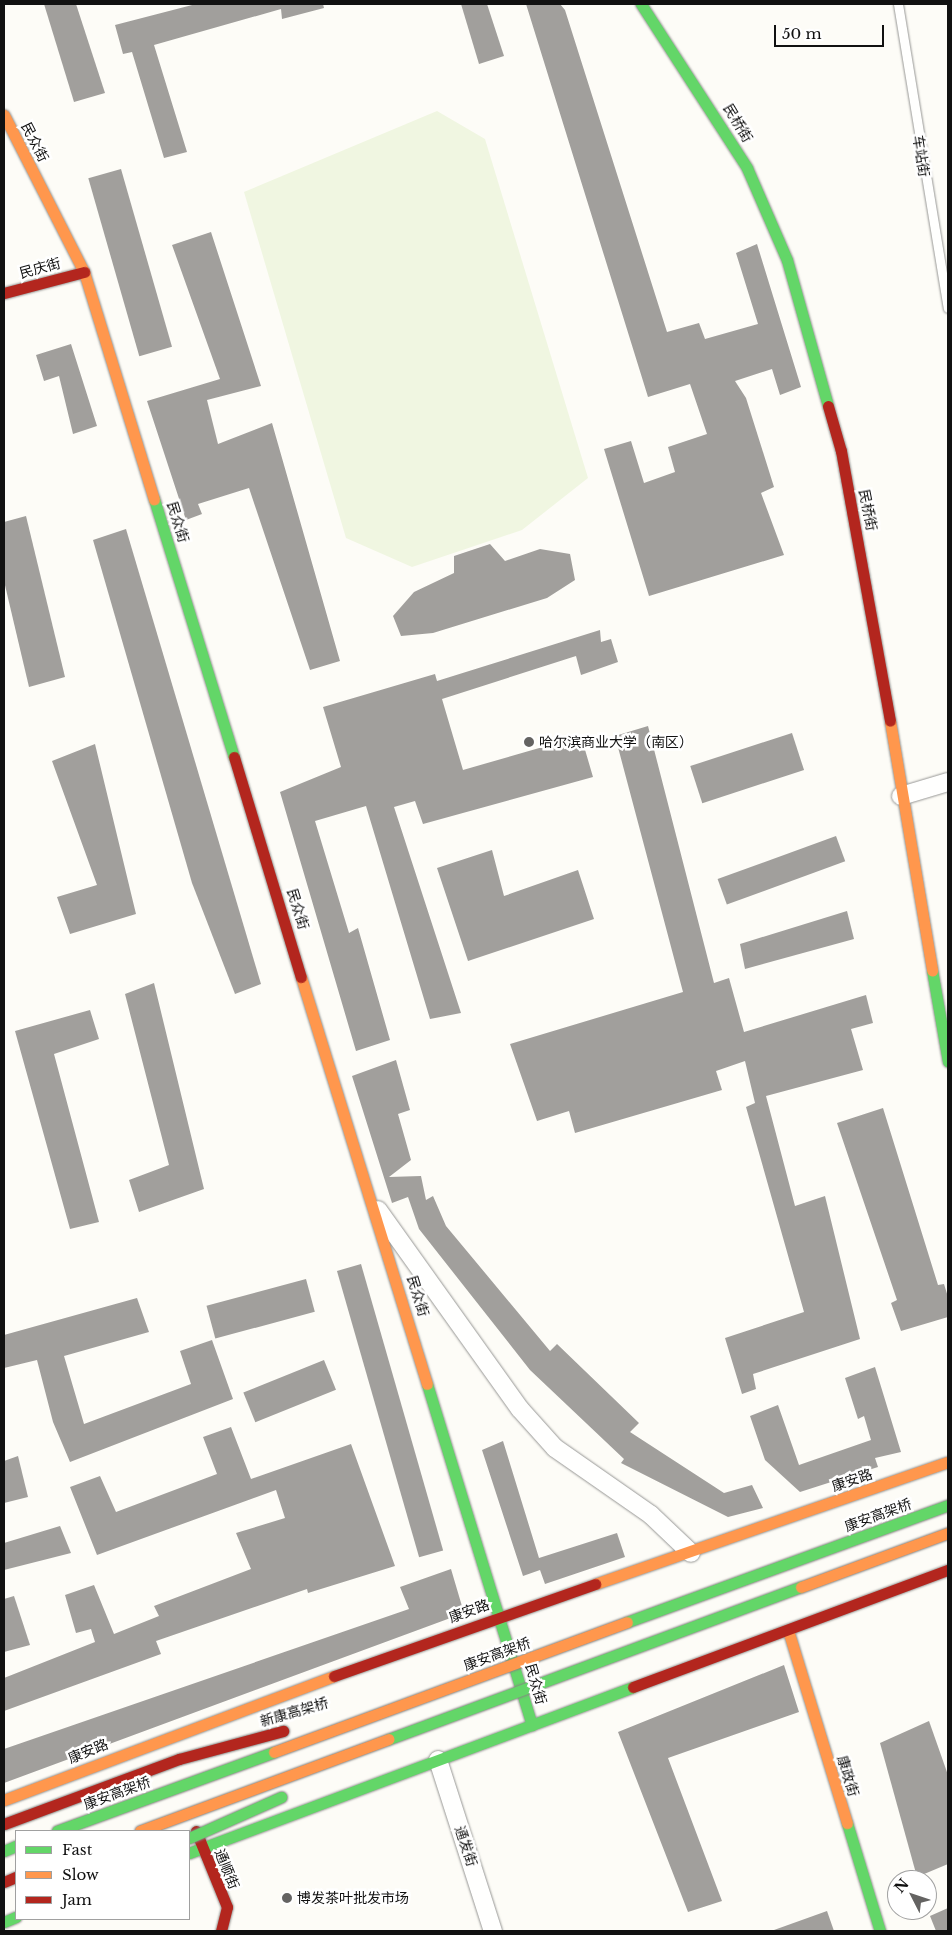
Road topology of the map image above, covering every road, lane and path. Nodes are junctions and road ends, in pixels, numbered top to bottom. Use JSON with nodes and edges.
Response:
{"nodes":[{"id":1,"x":641,"y":4,"type":"edge"},
{"id":2,"x":898,"y":4,"type":"edge"},
{"id":3,"x":4,"y":115,"type":"edge"},
{"id":4,"x":84,"y":272,"type":"junction"},
{"id":5,"x":4,"y":293,"type":"edge"},
{"id":6,"x":948,"y":308,"type":"edge"},
{"id":7,"x":948,"y":782,"type":"edge"},
{"id":8,"x":901,"y":796,"type":"junction"},
{"id":9,"x":948,"y":1062,"type":"edge"},
{"id":10,"x":375,"y":1206,"type":"junction"},
{"id":11,"x":948,"y":1462,"type":"edge"},
{"id":12,"x":948,"y":1505,"type":"edge"},
{"id":13,"x":948,"y":1533,"type":"edge"},
{"id":14,"x":691,"y":1553,"type":"junction"},
{"id":15,"x":948,"y":1570,"type":"edge"},
{"id":16,"x":500,"y":1616,"type":"junction"},
{"id":17,"x":788,"y":1630,"type":"junction"},
{"id":18,"x":594,"y":1635,"type":"junction"},
{"id":19,"x":603,"y":1660,"type":"junction"},
{"id":20,"x":532,"y":1725,"type":"junction"},
{"id":21,"x":162,"y":1738,"type":"junction"},
{"id":22,"x":438,"y":1760,"type":"junction"},
{"id":23,"x":319,"y":1780,"type":"dead end"},
{"id":24,"x":293,"y":1791,"type":"dead end"},
{"id":25,"x":4,"y":1800,"type":"edge"},
{"id":26,"x":4,"y":1824,"type":"edge"},
{"id":27,"x":60,"y":1830,"type":"edge"},
{"id":28,"x":143,"y":1830,"type":"edge"},
{"id":29,"x":190,"y":1838,"type":"edge"},
{"id":30,"x":202,"y":1848,"type":"junction"},
{"id":31,"x":190,"y":1853,"type":"edge"},
{"id":32,"x":227,"y":1907,"type":"junction"},
{"id":33,"x":235,"y":1923,"type":"dead end"},
{"id":34,"x":221,"y":1931,"type":"edge"},
{"id":35,"x":493,"y":1931,"type":"edge"},
{"id":36,"x":880,"y":1931,"type":"edge"}],
"edges":[{"from":1,"to":8,"type":"main road","name":"民桥街"},
{"from":2,"to":6,"type":"lane","name":"车站街"},
{"from":3,"to":4,"type":"main road","name":"民众街"},
{"from":4,"to":5,"type":"main road","name":"民庆街"},
{"from":4,"to":10,"type":"main road","name":"民众街"},
{"from":7,"to":8,"type":"street"},
{"from":8,"to":9,"type":"main road","name":"民桥街"},
{"from":10,"to":14,"type":"street"},
{"from":10,"to":16,"type":"main road","name":"民众街"},
{"from":11,"to":14,"type":"main road","name":"康安路"},
{"from":12,"to":18,"type":"main road","name":"康安高架桥","bridge":true},
{"from":13,"to":19,"type":"main road","bridge":true},
{"from":14,"to":16,"type":"main road","name":"康安路"},
{"from":15,"to":17,"type":"main road"},
{"from":16,"to":20,"type":"main road","name":"民众街"},
{"from":16,"to":21,"type":"main road","name":"康安路"},
{"from":17,"to":20,"type":"main road"},
{"from":17,"to":36,"type":"main road","name":"康政街"},
{"from":18,"to":26,"type":"main road","name":"新康高架桥","bridge":true},
{"from":18,"to":27,"type":"main road","name":"康安高架桥","bridge":true},
{"from":19,"to":23,"type":"main road","bridge":true},
{"from":19,"to":28,"type":"main road","bridge":true},
{"from":20,"to":22,"type":"main road"},
{"from":21,"to":25,"type":"main road","name":"康安路"},
{"from":21,"to":30,"type":"main road","name":"通顺街"},
{"from":22,"to":30,"type":"main road"},
{"from":22,"to":35,"type":"street","name":"通发街"},
{"from":24,"to":29,"type":"main road","bridge":true},
{"from":30,"to":31,"type":"main road"},
{"from":30,"to":32,"type":"main road","name":"通顺街"},
{"from":32,"to":33,"type":"main road"},
{"from":32,"to":34,"type":"main road","name":"通顺街"}]}
